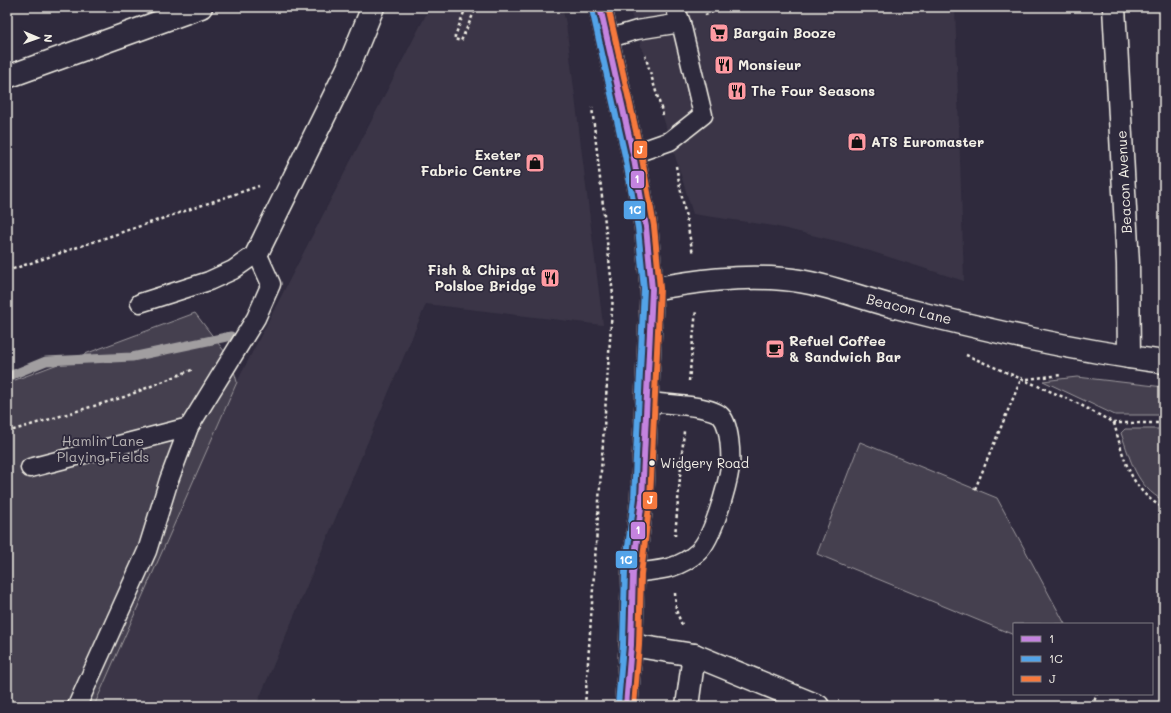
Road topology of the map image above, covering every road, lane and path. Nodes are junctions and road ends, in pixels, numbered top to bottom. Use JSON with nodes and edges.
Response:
{"nodes":[{"id":1,"x":201,"y":7,"type":"edge"},
{"id":2,"x":373,"y":7,"type":"edge"},
{"id":3,"x":466,"y":7,"type":"edge"},
{"id":4,"x":600,"y":7,"type":"edge"},
{"id":5,"x":1114,"y":7,"type":"edge"},
{"id":6,"x":488,"y":10,"type":"dead end"},
{"id":7,"x":678,"y":15,"type":"edge"},
{"id":8,"x":637,"y":30,"type":"junction"},
{"id":9,"x":607,"y":39,"type":"junction"},
{"id":10,"x":7,"y":77,"type":"edge"},
{"id":11,"x":592,"y":103,"type":"dead end"},
{"id":12,"x":670,"y":141,"type":"junction"},
{"id":13,"x":633,"y":154,"type":"junction"},
{"id":14,"x":286,"y":196,"type":"junction"},
{"id":15,"x":257,"y":253,"type":"junction"},
{"id":16,"x":7,"y":271,"type":"edge"},
{"id":17,"x":699,"y":281,"type":"junction"},
{"id":18,"x":652,"y":290,"type":"junction"},
{"id":19,"x":140,"y":303,"type":"dead end"},
{"id":20,"x":234,"y":353,"type":"junction"},
{"id":21,"x":964,"y":354,"type":"dead end"},
{"id":22,"x":1129,"y":357,"type":"junction"},
{"id":23,"x":1164,"y":362,"type":"edge"},
{"id":24,"x":1022,"y":377,"type":"junction"},
{"id":25,"x":648,"y":402,"type":"junction"},
{"id":26,"x":686,"y":406,"type":"junction"},
{"id":27,"x":1114,"y":423,"type":"junction"},
{"id":28,"x":1164,"y":423,"type":"edge"},
{"id":29,"x":189,"y":427,"type":"junction"},
{"id":30,"x":7,"y":432,"type":"edge"},
{"id":31,"x":30,"y":468,"type":"dead end"},
{"id":32,"x":976,"y":489,"type":"dead end"},
{"id":33,"x":1164,"y":508,"type":"edge"},
{"id":34,"x":633,"y":573,"type":"junction"},
{"id":35,"x":631,"y":645,"type":"junction"},
{"id":36,"x":694,"y":655,"type":"junction"},
{"id":37,"x":1097,"y":695,"type":"edge"},
{"id":38,"x":77,"y":706,"type":"edge"},
{"id":39,"x":585,"y":706,"type":"edge"},
{"id":40,"x":626,"y":706,"type":"edge"},
{"id":41,"x":687,"y":706,"type":"edge"},
{"id":42,"x":818,"y":706,"type":"edge"},
{"id":43,"x":1092,"y":706,"type":"edge"}],
"edges":[{"from":1,"to":10,"type":"street"},
{"from":2,"to":14,"type":"street"},
{"from":3,"to":6,"type":"path"},
{"from":4,"to":9,"type":"street"},
{"from":5,"to":22,"type":"street","name":"Beacon Avenue"},
{"from":7,"to":8,"type":"lane"},
{"from":7,"to":12,"type":"lane"},
{"from":8,"to":9,"type":"lane"},
{"from":8,"to":12,"type":"path"},
{"from":9,"to":13,"type":"street"},
{"from":11,"to":39,"type":"path"},
{"from":12,"to":13,"type":"lane"},
{"from":12,"to":17,"type":"path"},
{"from":13,"to":18,"type":"street"},
{"from":14,"to":15,"type":"street"},
{"from":14,"to":16,"type":"path"},
{"from":15,"to":19,"type":"lane"},
{"from":15,"to":20,"type":"lane"},
{"from":17,"to":18,"type":"street","name":"Beacon Lane"},
{"from":17,"to":22,"type":"street","name":"Beacon Lane"},
{"from":17,"to":26,"type":"path"},
{"from":18,"to":25,"type":"street"},
{"from":20,"to":29,"type":"lane"},
{"from":20,"to":30,"type":"path"},
{"from":21,"to":24,"type":"path"},
{"from":22,"to":23,"type":"street","name":"Beacon Lane"},
{"from":24,"to":27,"type":"path"},
{"from":24,"to":32,"type":"path"},
{"from":25,"to":26,"type":"lane"},
{"from":25,"to":34,"type":"street"},
{"from":26,"to":34,"type":"lane"},
{"from":27,"to":28,"type":"path"},
{"from":27,"to":33,"type":"path"},
{"from":29,"to":31,"type":"lane"},
{"from":29,"to":38,"type":"lane"},
{"from":34,"to":35,"type":"street"},
{"from":35,"to":36,"type":"street"},
{"from":35,"to":40,"type":"street"},
{"from":36,"to":41,"type":"street"},
{"from":36,"to":42,"type":"street"},
{"from":37,"to":43,"type":"path"}]}
